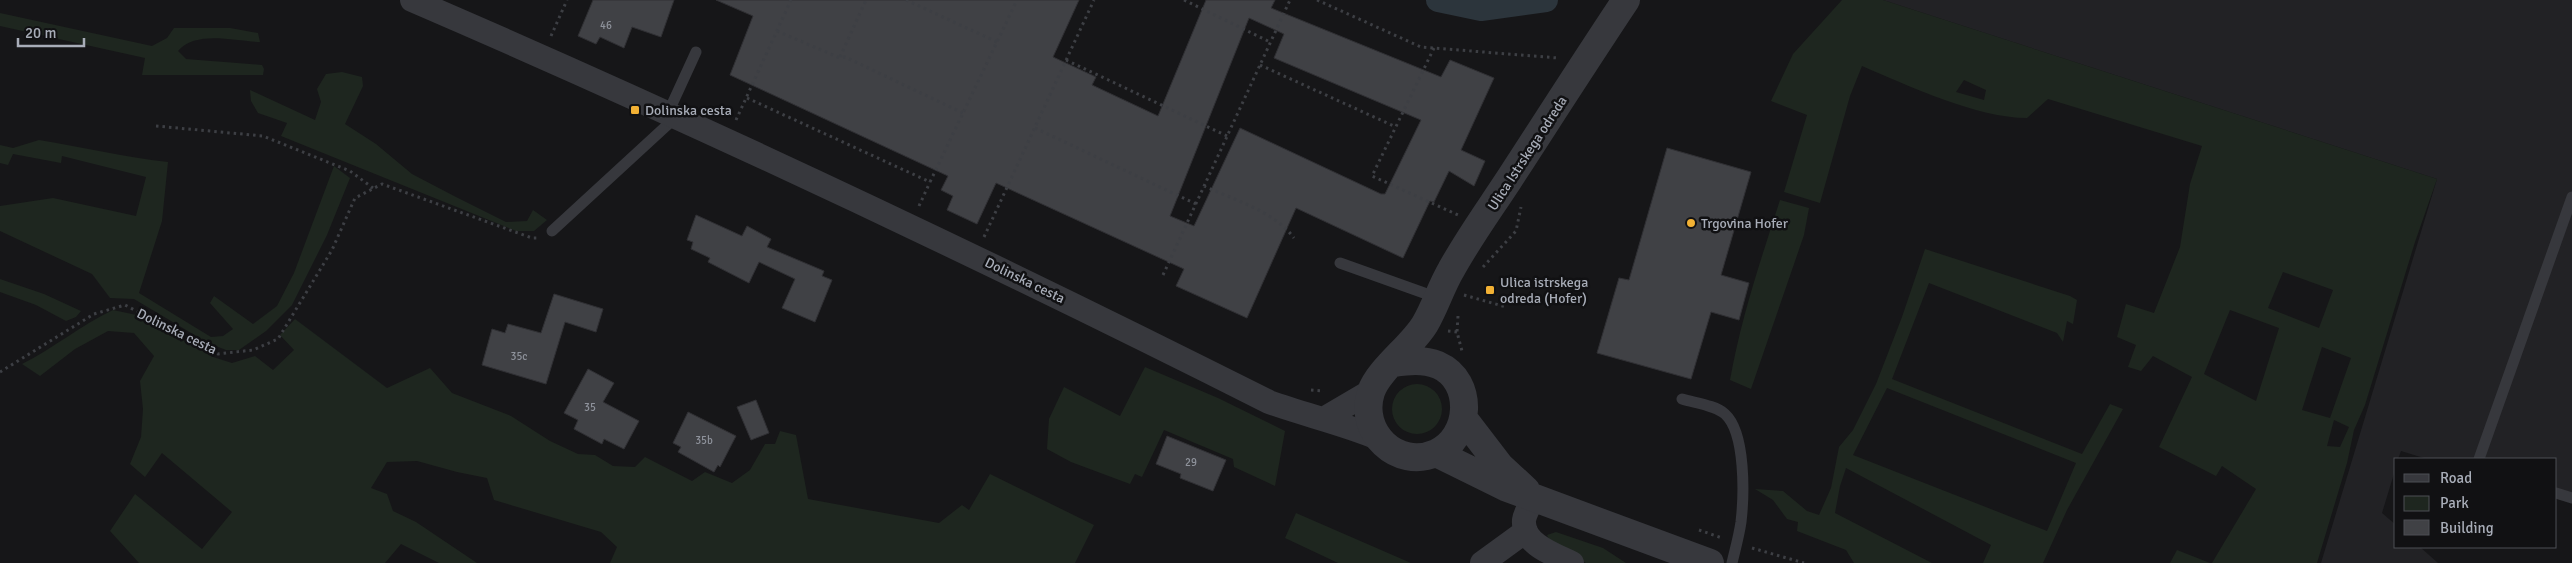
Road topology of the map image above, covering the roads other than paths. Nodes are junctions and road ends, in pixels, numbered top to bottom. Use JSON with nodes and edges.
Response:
{"nodes":[{"id":1,"x":412,"y":0,"type":"edge"},
{"id":2,"x":1626,"y":0,"type":"edge"},
{"id":3,"x":696,"y":52,"type":"dead end"},
{"id":4,"x":672,"y":115,"type":"junction"},
{"id":5,"x":2572,"y":197,"type":"edge"},
{"id":6,"x":552,"y":231,"type":"road end"},
{"id":7,"x":1340,"y":263,"type":"dead end"},
{"id":8,"x":1438,"y":298,"type":"junction"},
{"id":9,"x":1393,"y":363,"type":"junction"},
{"id":10,"x":1439,"y":366,"type":"junction"},
{"id":11,"x":1371,"y":391,"type":"junction"},
{"id":12,"x":1682,"y":399,"type":"dead end"},
{"id":13,"x":1326,"y":418,"type":"junction"},
{"id":14,"x":1464,"y":419,"type":"junction"},
{"id":15,"x":1378,"y":438,"type":"junction"},
{"id":16,"x":1436,"y":453,"type":"junction"},
{"id":17,"x":2480,"y":458,"type":"edge"},
{"id":18,"x":2557,"y":494,"type":"edge"},
{"id":19,"x":1534,"y":498,"type":"junction"},
{"id":20,"x":2572,"y":498,"type":"edge"},
{"id":21,"x":1539,"y":547,"type":"edge"},
{"id":22,"x":1482,"y":563,"type":"edge"},
{"id":23,"x":1572,"y":563,"type":"edge"},
{"id":24,"x":1710,"y":563,"type":"edge"},
{"id":25,"x":1732,"y":563,"type":"edge"}],
"edges":[{"from":1,"to":4,"type":"street","name":"Dolinska cesta"},
{"from":2,"to":8,"type":"street","name":"Ulica Istrskega odreda"},
{"from":3,"to":4,"type":"lane"},
{"from":4,"to":6,"type":"lane"},
{"from":4,"to":13,"type":"street","name":"Dolinska cesta"},
{"from":5,"to":17,"type":"lane"},
{"from":7,"to":8,"type":"lane"},
{"from":8,"to":9,"type":"street"},
{"from":8,"to":10,"type":"street"},
{"from":9,"to":10,"type":"street"},
{"from":9,"to":11,"type":"street"},
{"from":10,"to":14,"type":"street"},
{"from":11,"to":13,"type":"street"},
{"from":11,"to":15,"type":"street"},
{"from":12,"to":25,"type":"lane"},
{"from":13,"to":15,"type":"street","name":"Dolinska cesta"},
{"from":14,"to":16,"type":"street"},
{"from":14,"to":19,"type":"street"},
{"from":15,"to":16,"type":"street"},
{"from":16,"to":19,"type":"street"},
{"from":18,"to":20,"type":"lane"},
{"from":19,"to":21,"type":"street"},
{"from":19,"to":24,"type":"street"},
{"from":21,"to":22,"type":"street"},
{"from":21,"to":23,"type":"street"}]}
